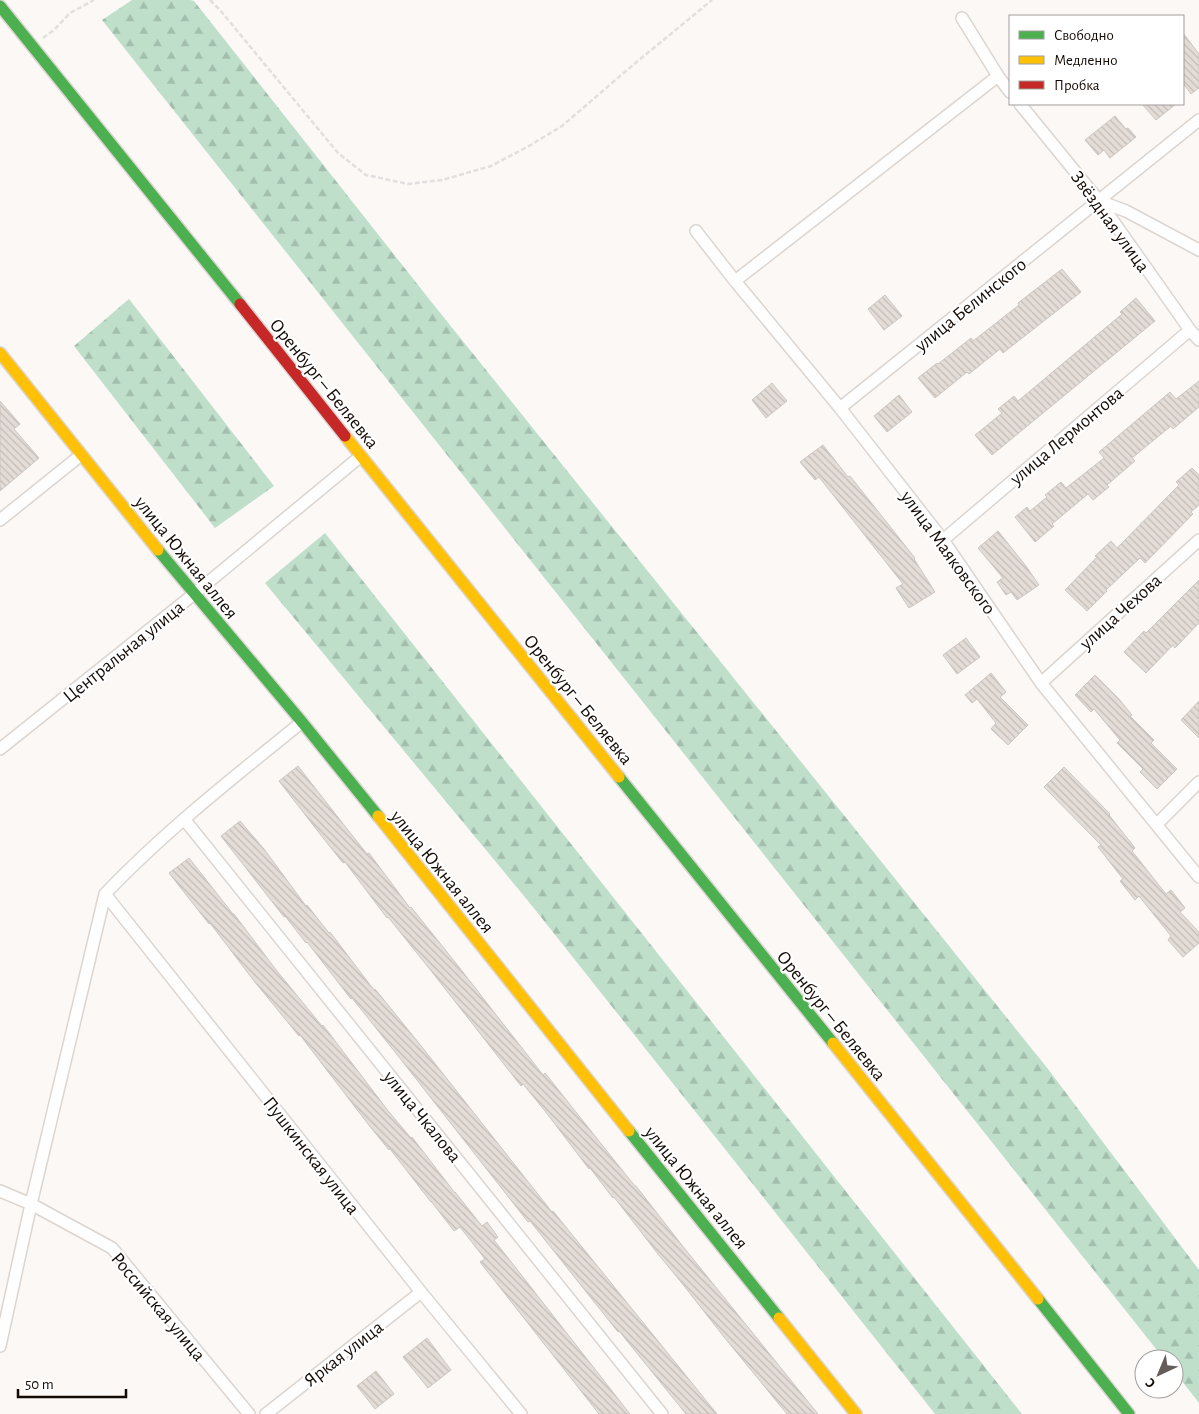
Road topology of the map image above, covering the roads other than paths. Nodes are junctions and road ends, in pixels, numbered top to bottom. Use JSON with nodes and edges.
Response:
{"nodes":[{"id":1,"x":0,"y":6,"type":"edge"},
{"id":2,"x":962,"y":18,"type":"dead end"},
{"id":3,"x":998,"y":76,"type":"junction"},
{"id":4,"x":1009,"y":91,"type":"edge"},
{"id":5,"x":1021,"y":105,"type":"edge"},
{"id":6,"x":1199,"y":120,"type":"edge"},
{"id":7,"x":1099,"y":201,"type":"junction"},
{"id":8,"x":696,"y":231,"type":"dead end"},
{"id":9,"x":1199,"y":250,"type":"edge"},
{"id":10,"x":735,"y":281,"type":"junction"},
{"id":11,"x":1190,"y":330,"type":"junction"},
{"id":12,"x":1199,"y":340,"type":"edge"},
{"id":13,"x":0,"y":353,"type":"edge"},
{"id":14,"x":840,"y":408,"type":"junction"},
{"id":15,"x":81,"y":455,"type":"junction"},
{"id":16,"x":361,"y":456,"type":"junction"},
{"id":17,"x":0,"y":520,"type":"edge"},
{"id":18,"x":943,"y":540,"type":"junction"},
{"id":19,"x":1199,"y":540,"type":"edge"},
{"id":20,"x":194,"y":594,"type":"junction"},
{"id":21,"x":1042,"y":682,"type":"junction"},
{"id":22,"x":302,"y":722,"type":"junction"},
{"id":23,"x":0,"y":749,"type":"edge"},
{"id":24,"x":1199,"y":782,"type":"edge"},
{"id":25,"x":184,"y":819,"type":"junction"},
{"id":26,"x":1157,"y":824,"type":"junction"},
{"id":27,"x":1199,"y":877,"type":"edge"},
{"id":28,"x":105,"y":894,"type":"junction"},
{"id":29,"x":0,"y":1191,"type":"edge"},
{"id":30,"x":30,"y":1204,"type":"junction"},
{"id":31,"x":421,"y":1292,"type":"junction"},
{"id":32,"x":0,"y":1346,"type":"edge"},
{"id":33,"x":249,"y":1414,"type":"edge"},
{"id":34,"x":266,"y":1414,"type":"edge"},
{"id":35,"x":521,"y":1414,"type":"edge"},
{"id":36,"x":662,"y":1414,"type":"edge"},
{"id":37,"x":856,"y":1414,"type":"edge"},
{"id":38,"x":1129,"y":1414,"type":"edge"}],
"edges":[{"from":1,"to":16,"type":"main road","name":"Оренбург – Беляевка"},
{"from":2,"to":3,"type":"street"},
{"from":3,"to":4,"type":"street"},
{"from":3,"to":10,"type":"street"},
{"from":5,"to":7,"type":"street","name":"Звёздная улица"},
{"from":6,"to":7,"type":"street","name":"улица Белинского"},
{"from":7,"to":9,"type":"street"},
{"from":7,"to":11,"type":"street","name":"Звёздная улица"},
{"from":7,"to":14,"type":"street","name":"улица Белинского"},
{"from":8,"to":10,"type":"street","name":"улица Маяковского"},
{"from":10,"to":14,"type":"street","name":"улица Маяковского"},
{"from":11,"to":12,"type":"street","name":"Звёздная улица"},
{"from":11,"to":18,"type":"street","name":"улица Лермонтова"},
{"from":13,"to":15,"type":"main road","name":"улица Южная аллея"},
{"from":14,"to":18,"type":"street","name":"улица Маяковского"},
{"from":15,"to":17,"type":"street"},
{"from":15,"to":20,"type":"main road","name":"улица Южная аллея"},
{"from":16,"to":20,"type":"street","name":"Центральная улица"},
{"from":16,"to":38,"type":"main road","name":"Оренбург – Беляевка"},
{"from":18,"to":21,"type":"street","name":"улица Маяковского"},
{"from":19,"to":21,"type":"street","name":"улица Чехова"},
{"from":20,"to":22,"type":"main road","name":"улица Южная аллея"},
{"from":20,"to":23,"type":"street","name":"Центральная улица"},
{"from":21,"to":26,"type":"street","name":"улица Маяковского"},
{"from":22,"to":25,"type":"street"},
{"from":22,"to":37,"type":"main road","name":"улица Южная аллея"},
{"from":24,"to":26,"type":"street"},
{"from":25,"to":28,"type":"street"},
{"from":25,"to":36,"type":"street","name":"улица Чкалова"},
{"from":26,"to":27,"type":"street","name":"улица Маяковского"},
{"from":28,"to":30,"type":"street"},
{"from":28,"to":31,"type":"street","name":"Пушкинская улица"},
{"from":29,"to":30,"type":"street","name":"Российская улица"},
{"from":30,"to":32,"type":"street"},
{"from":30,"to":33,"type":"street","name":"Российская улица"},
{"from":31,"to":34,"type":"street","name":"Яркая улица"},
{"from":31,"to":35,"type":"street","name":"Пушкинская улица"}]}
